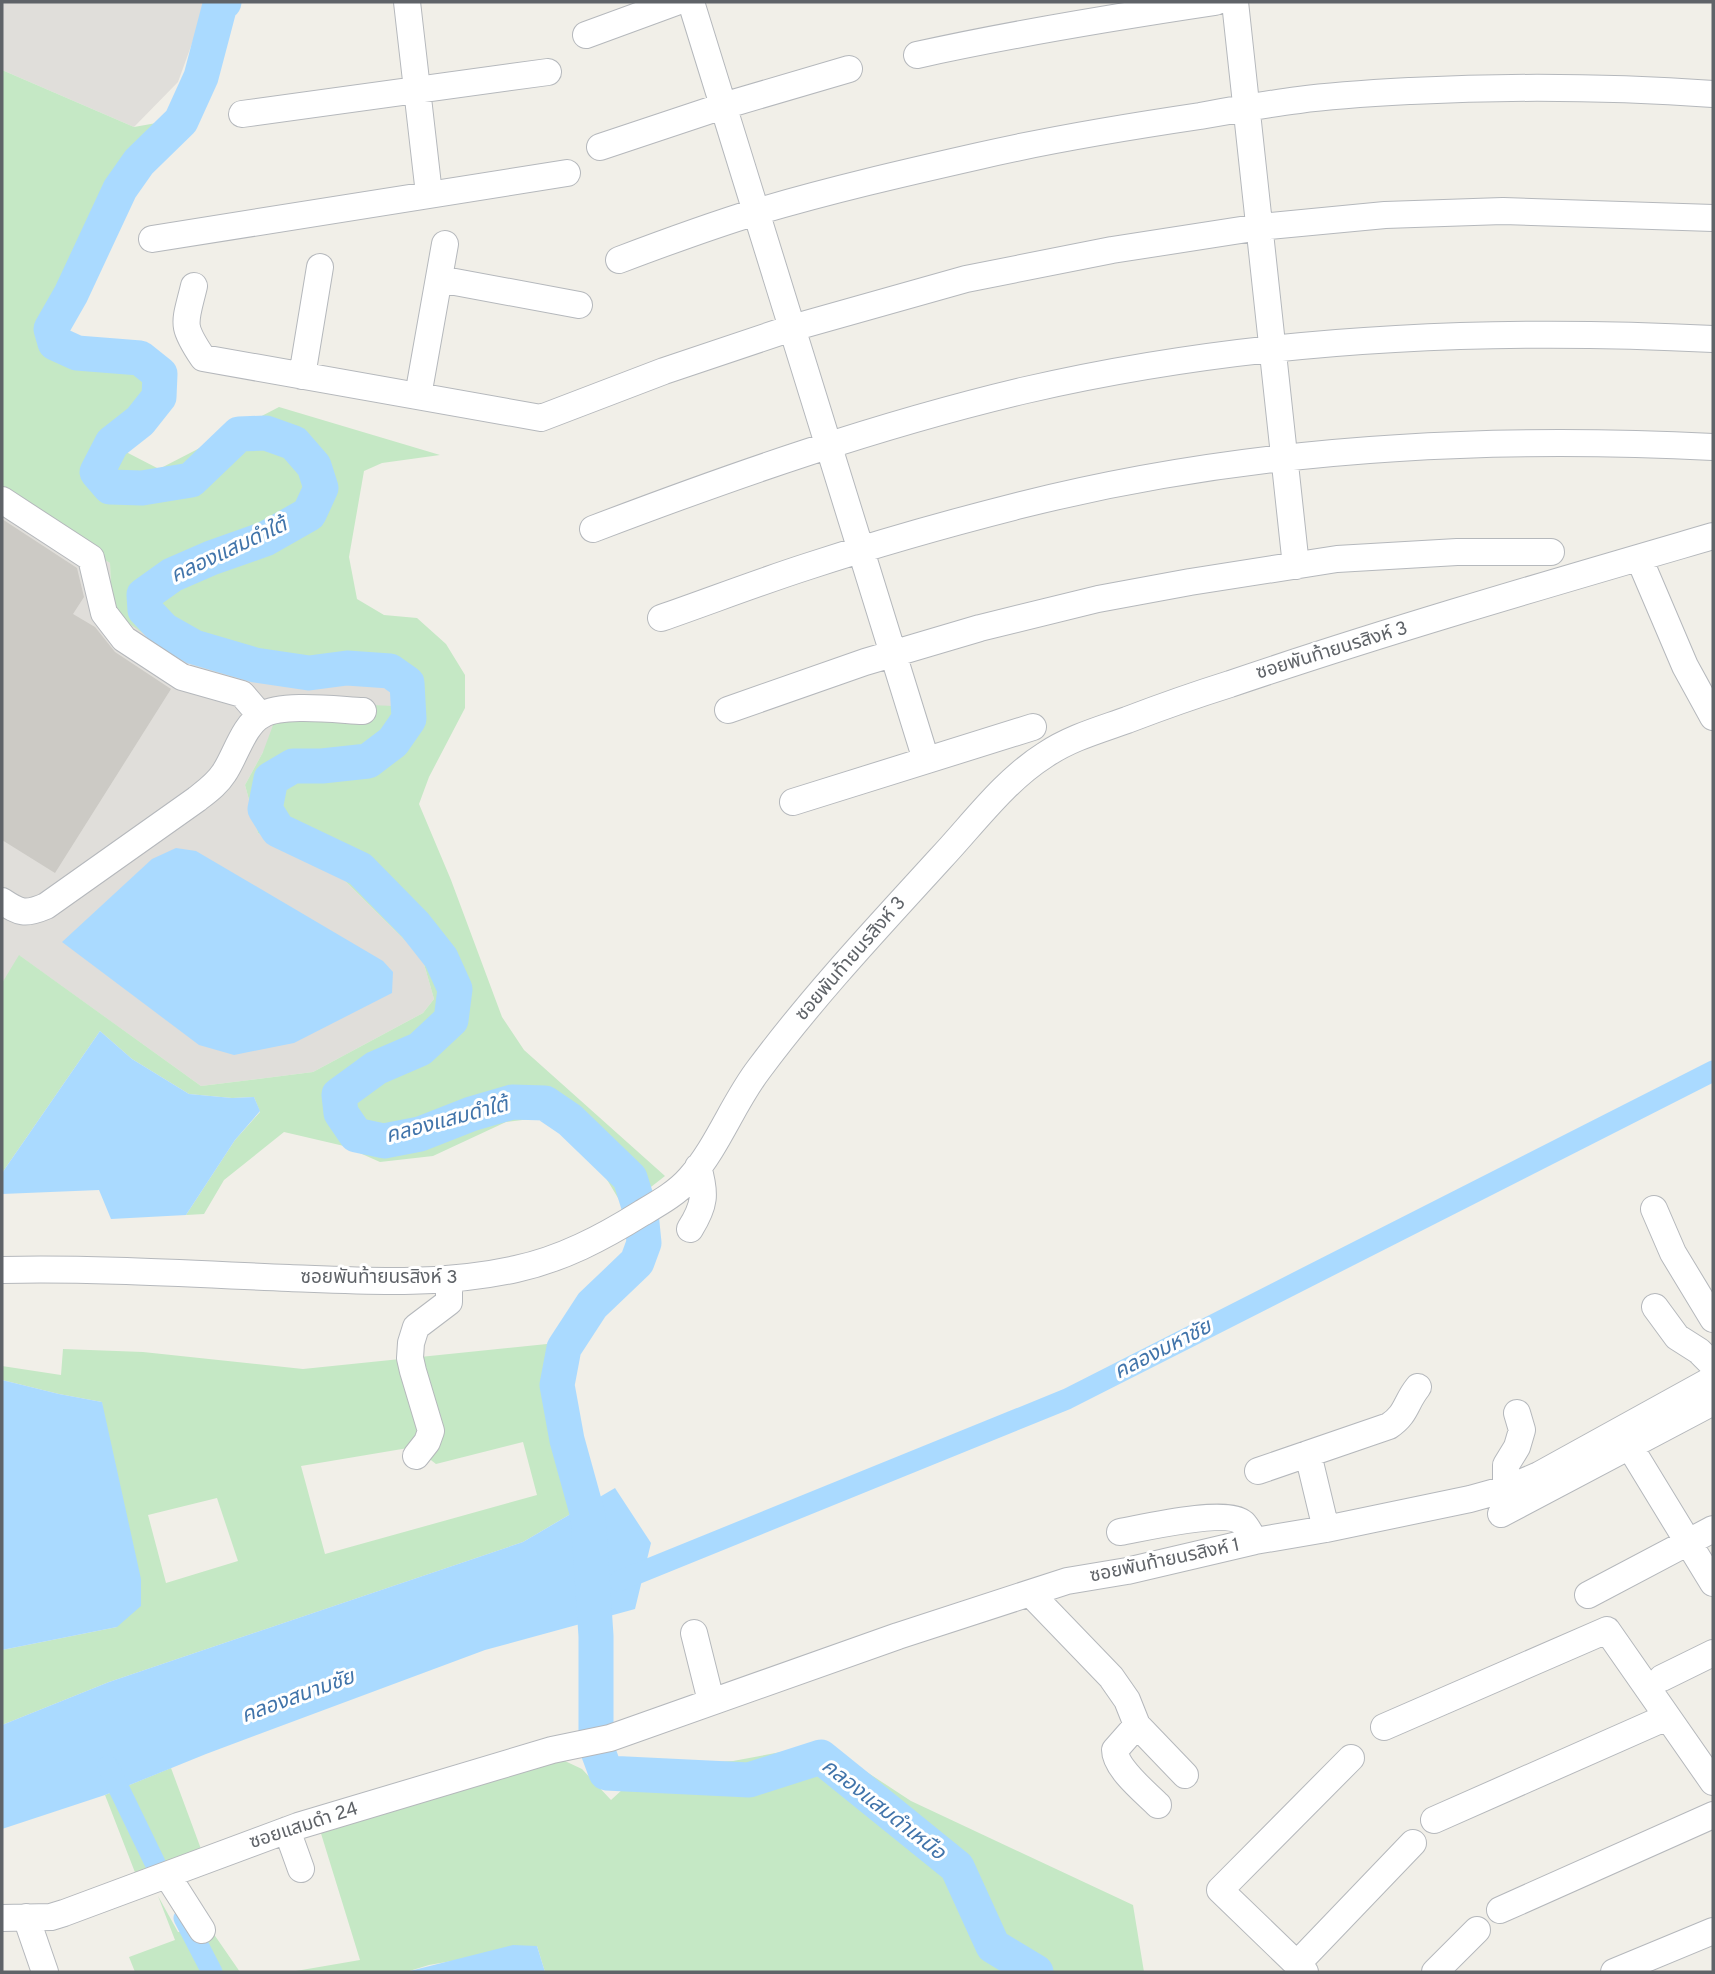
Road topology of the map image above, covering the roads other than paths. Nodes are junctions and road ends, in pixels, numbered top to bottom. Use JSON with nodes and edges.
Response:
{"nodes":[{"id":1,"x":407,"y":2,"type":"edge"},
{"id":2,"x":676,"y":2,"type":"edge"},
{"id":3,"x":691,"y":2,"type":"edge"},
{"id":4,"x":1216,"y":2,"type":"edge"},
{"id":5,"x":1235,"y":2,"type":"edge"},
{"id":6,"x":586,"y":35,"type":"dead end"},
{"id":7,"x":917,"y":55,"type":"dead end"},
{"id":8,"x":849,"y":69,"type":"dead end"},
{"id":9,"x":548,"y":72,"type":"dead end"},
{"id":10,"x":418,"y":90,"type":"junction"},
{"id":11,"x":1713,"y":94,"type":"edge"},
{"id":12,"x":723,"y":106,"type":"junction"},
{"id":13,"x":1247,"y":108,"type":"junction"},
{"id":14,"x":242,"y":114,"type":"dead end"},
{"id":15,"x":600,"y":147,"type":"dead end"},
{"id":16,"x":567,"y":173,"type":"dead end"},
{"id":17,"x":429,"y":194,"type":"junction"},
{"id":18,"x":756,"y":212,"type":"junction"},
{"id":19,"x":1713,"y":218,"type":"edge"},
{"id":20,"x":1259,"y":227,"type":"junction"},
{"id":21,"x":152,"y":239,"type":"dead end"},
{"id":22,"x":445,"y":244,"type":"dead end"},
{"id":23,"x":619,"y":260,"type":"dead end"},
{"id":24,"x":320,"y":267,"type":"dead end"},
{"id":25,"x":439,"y":279,"type":"junction"},
{"id":26,"x":194,"y":286,"type":"dead end"},
{"id":27,"x":579,"y":304,"type":"dead end"},
{"id":28,"x":792,"y":328,"type":"junction"},
{"id":29,"x":1713,"y":339,"type":"edge"},
{"id":30,"x":1273,"y":349,"type":"junction"},
{"id":31,"x":302,"y":376,"type":"junction"},
{"id":32,"x":418,"y":396,"type":"junction"},
{"id":33,"x":828,"y":445,"type":"junction"},
{"id":34,"x":1713,"y":447,"type":"edge"},
{"id":35,"x":1284,"y":457,"type":"junction"},
{"id":36,"x":2,"y":500,"type":"edge"},
{"id":37,"x":593,"y":529,"type":"dead end"},
{"id":38,"x":1713,"y":536,"type":"edge"},
{"id":39,"x":861,"y":550,"type":"junction"},
{"id":40,"x":1551,"y":552,"type":"dead end"},
{"id":41,"x":1639,"y":558,"type":"junction"},
{"id":42,"x":1296,"y":565,"type":"junction"},
{"id":43,"x":661,"y":618,"type":"dead end"},
{"id":44,"x":893,"y":654,"type":"junction"},
{"id":45,"x":728,"y":710,"type":"dead end"},
{"id":46,"x":363,"y":711,"type":"dead end"},
{"id":47,"x":260,"y":715,"type":"junction"},
{"id":48,"x":1713,"y":718,"type":"edge"},
{"id":49,"x":1033,"y":727,"type":"dead end"},
{"id":50,"x":926,"y":760,"type":"junction"},
{"id":51,"x":793,"y":802,"type":"dead end"},
{"id":52,"x":2,"y":901,"type":"edge"},
{"id":53,"x":698,"y":1167,"type":"junction"},
{"id":54,"x":1654,"y":1209,"type":"dead end"},
{"id":55,"x":690,"y":1229,"type":"dead end"},
{"id":56,"x":2,"y":1270,"type":"edge"},
{"id":57,"x":449,"y":1280,"type":"junction"},
{"id":58,"x":1655,"y":1307,"type":"dead end"},
{"id":59,"x":1713,"y":1320,"type":"edge"},
{"id":60,"x":1713,"y":1365,"type":"edge"},
{"id":61,"x":1713,"y":1379,"type":"edge"},
{"id":62,"x":1418,"y":1387,"type":"dead end"},
{"id":63,"x":1713,"y":1402,"type":"edge"},
{"id":64,"x":1517,"y":1413,"type":"dead end"},
{"id":65,"x":1630,"y":1447,"type":"junction"},
{"id":66,"x":1308,"y":1454,"type":"junction"},
{"id":67,"x":416,"y":1456,"type":"dead end"},
{"id":68,"x":1258,"y":1471,"type":"dead end"},
{"id":69,"x":1503,"y":1502,"type":"junction"},
{"id":70,"x":1326,"y":1529,"type":"junction"},
{"id":71,"x":1713,"y":1529,"type":"edge"},
{"id":72,"x":1120,"y":1532,"type":"dead end"},
{"id":73,"x":1255,"y":1541,"type":"junction"},
{"id":74,"x":1688,"y":1543,"type":"junction"},
{"id":75,"x":1713,"y":1583,"type":"edge"},
{"id":76,"x":1031,"y":1594,"type":"junction"},
{"id":77,"x":1588,"y":1595,"type":"dead end"},
{"id":78,"x":694,"y":1633,"type":"dead end"},
{"id":79,"x":1713,"y":1653,"type":"edge"},
{"id":80,"x":1662,"y":1678,"type":"dead end"},
{"id":81,"x":711,"y":1701,"type":"junction"},
{"id":82,"x":1667,"y":1717,"type":"junction"},
{"id":83,"x":1137,"y":1725,"type":"junction"},
{"id":84,"x":1384,"y":1727,"type":"dead end"},
{"id":85,"x":610,"y":1738,"type":"joint"},
{"id":86,"x":1351,"y":1758,"type":"dead end"},
{"id":87,"x":1185,"y":1775,"type":"dead end"},
{"id":88,"x":1713,"y":1782,"type":"edge"},
{"id":89,"x":1158,"y":1805,"type":"dead end"},
{"id":90,"x":1713,"y":1815,"type":"edge"},
{"id":91,"x":1434,"y":1819,"type":"dead end"},
{"id":92,"x":287,"y":1830,"type":"junction"},
{"id":93,"x":1413,"y":1843,"type":"dead end"},
{"id":94,"x":301,"y":1869,"type":"dead end"},
{"id":95,"x":167,"y":1875,"type":"junction"},
{"id":96,"x":1500,"y":1910,"type":"dead end"},
{"id":97,"x":14,"y":1917,"type":"edge"},
{"id":98,"x":202,"y":1930,"type":"dead end"},
{"id":99,"x":1477,"y":1930,"type":"dead end"},
{"id":100,"x":1713,"y":1931,"type":"edge"},
{"id":101,"x":1301,"y":1968,"type":"edge"},
{"id":102,"x":45,"y":1972,"type":"edge"},
{"id":103,"x":1435,"y":1972,"type":"edge"},
{"id":104,"x":1614,"y":1972,"type":"edge"}],
"edges":[{"from":1,"to":10,"type":"street"},
{"from":2,"to":6,"type":"street"},
{"from":3,"to":12,"type":"street"},
{"from":4,"to":7,"type":"street"},
{"from":5,"to":13,"type":"street"},
{"from":8,"to":12,"type":"street"},
{"from":9,"to":10,"type":"street"},
{"from":10,"to":14,"type":"street"},
{"from":10,"to":17,"type":"street"},
{"from":11,"to":13,"type":"street"},
{"from":12,"to":15,"type":"street"},
{"from":12,"to":18,"type":"street"},
{"from":13,"to":18,"type":"street"},
{"from":13,"to":20,"type":"street"},
{"from":16,"to":17,"type":"street"},
{"from":17,"to":21,"type":"street"},
{"from":18,"to":23,"type":"street"},
{"from":18,"to":28,"type":"street"},
{"from":19,"to":20,"type":"street"},
{"from":20,"to":28,"type":"street"},
{"from":20,"to":30,"type":"street"},
{"from":22,"to":25,"type":"street"},
{"from":24,"to":31,"type":"street"},
{"from":25,"to":27,"type":"street"},
{"from":25,"to":32,"type":"street"},
{"from":26,"to":31,"type":"street"},
{"from":28,"to":32,"type":"street"},
{"from":28,"to":33,"type":"street"},
{"from":29,"to":30,"type":"street"},
{"from":30,"to":33,"type":"street"},
{"from":30,"to":35,"type":"street"},
{"from":31,"to":32,"type":"street"},
{"from":33,"to":37,"type":"street"},
{"from":33,"to":39,"type":"street"},
{"from":34,"to":35,"type":"street"},
{"from":35,"to":39,"type":"street"},
{"from":35,"to":42,"type":"street"},
{"from":36,"to":47,"type":"street"},
{"from":38,"to":41,"type":"street","name":"ซอยพันท้ายนรสิงห์ 3"},
{"from":39,"to":43,"type":"street"},
{"from":39,"to":44,"type":"street"},
{"from":40,"to":42,"type":"street"},
{"from":41,"to":48,"type":"street"},
{"from":41,"to":53,"type":"street","name":"ซอยพันท้ายนรสิงห์ 3"},
{"from":42,"to":44,"type":"street"},
{"from":44,"to":45,"type":"street"},
{"from":44,"to":50,"type":"street"},
{"from":46,"to":47,"type":"street"},
{"from":47,"to":52,"type":"street"},
{"from":49,"to":50,"type":"street"},
{"from":50,"to":51,"type":"street"},
{"from":53,"to":55,"type":"street"},
{"from":53,"to":57,"type":"street","name":"ซอยพันท้ายนรสิงห์ 3"},
{"from":54,"to":59,"type":"street"},
{"from":56,"to":57,"type":"street","name":"ซอยพันท้ายนรสิงห์ 3"},
{"from":57,"to":67,"type":"street"},
{"from":58,"to":60,"type":"street"},
{"from":61,"to":69,"type":"street","name":"ซอยพันท้ายนรสิงห์ 1"},
{"from":62,"to":66,"type":"street"},
{"from":63,"to":65,"type":"street"},
{"from":64,"to":69,"type":"street"},
{"from":65,"to":69,"type":"street"},
{"from":65,"to":74,"type":"street"},
{"from":66,"to":68,"type":"street"},
{"from":66,"to":70,"type":"street"},
{"from":69,"to":70,"type":"street","name":"ซอยพันท้ายนรสิงห์ 1"},
{"from":70,"to":73,"type":"street","name":"ซอยพันท้ายนรสิงห์ 1"},
{"from":71,"to":74,"type":"street"},
{"from":72,"to":73,"type":"street"},
{"from":73,"to":76,"type":"street","name":"ซอยพันท้ายนรสิงห์ 1"},
{"from":74,"to":75,"type":"street"},
{"from":74,"to":77,"type":"street"},
{"from":76,"to":81,"type":"street","name":"ซอยพันท้ายนรสิงห์ 1"},
{"from":76,"to":83,"type":"street"},
{"from":78,"to":81,"type":"street"},
{"from":79,"to":80,"type":"street"},
{"from":81,"to":85,"type":"street","name":"ซอยพันท้ายนรสิงห์ 1"},
{"from":82,"to":84,"type":"street"},
{"from":82,"to":88,"type":"street"},
{"from":82,"to":91,"type":"street"},
{"from":83,"to":87,"type":"street"},
{"from":83,"to":89,"type":"street"},
{"from":85,"to":92,"type":"street","name":"ซอยแสมดำ 24"},
{"from":86,"to":101,"type":"street"},
{"from":90,"to":96,"type":"street"},
{"from":92,"to":94,"type":"street"},
{"from":92,"to":95,"type":"street","name":"ซอยแสมดำ 24"},
{"from":93,"to":101,"type":"street"},
{"from":95,"to":97,"type":"street","name":"ซอยแสมดำ 24"},
{"from":95,"to":98,"type":"street"},
{"from":97,"to":102,"type":"street"},
{"from":99,"to":103,"type":"street"},
{"from":100,"to":104,"type":"street"}]}
